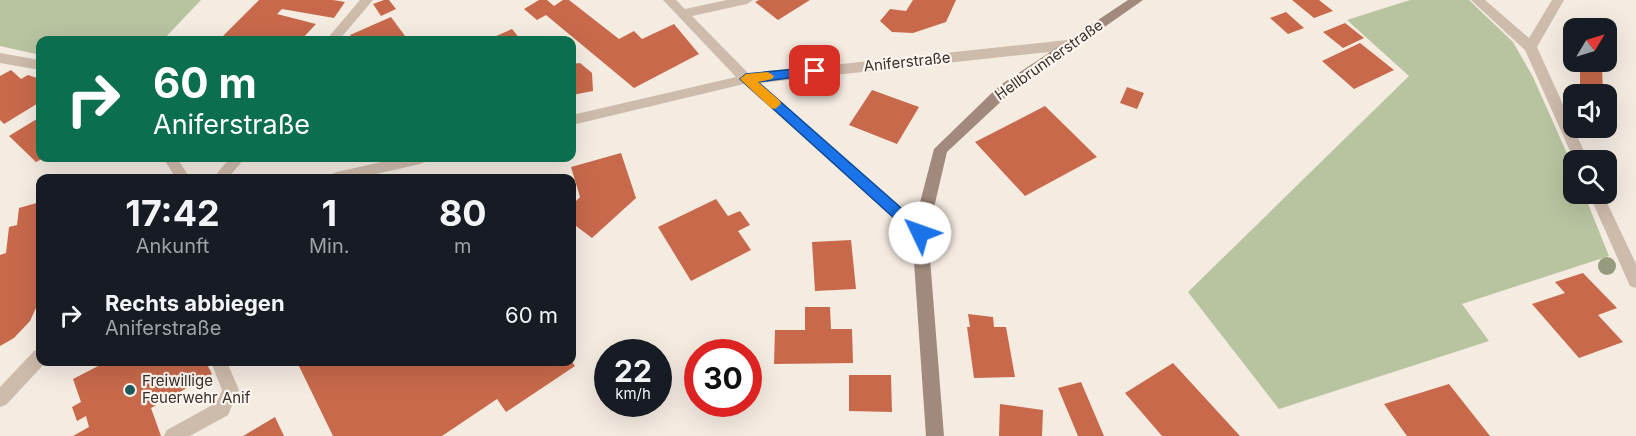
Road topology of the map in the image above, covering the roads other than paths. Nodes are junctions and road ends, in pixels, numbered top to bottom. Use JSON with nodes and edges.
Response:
{"nodes":[{"id":1,"x":367,"y":0,"type":"edge"},
{"id":2,"x":669,"y":0,"type":"edge"},
{"id":3,"x":747,"y":0,"type":"edge"},
{"id":4,"x":1137,"y":0,"type":"edge"},
{"id":5,"x":1477,"y":0,"type":"edge"},
{"id":6,"x":1558,"y":0,"type":"edge"},
{"id":7,"x":682,"y":14,"type":"junction"},
{"id":8,"x":336,"y":36,"type":"edge"},
{"id":9,"x":1067,"y":45,"type":"junction"},
{"id":10,"x":1530,"y":47,"type":"junction"},
{"id":11,"x":0,"y":58,"type":"edge"},
{"id":12,"x":36,"y":64,"type":"edge"},
{"id":13,"x":746,"y":79,"type":"junction"},
{"id":14,"x":576,"y":119,"type":"edge"},
{"id":15,"x":1576,"y":150,"type":"edge"},
{"id":16,"x":234,"y":162,"type":"edge"},
{"id":17,"x":403,"y":162,"type":"edge"},
{"id":18,"x":224,"y":174,"type":"edge"},
{"id":19,"x":354,"y":174,"type":"edge"},
{"id":20,"x":1601,"y":204,"type":"edge"},
{"id":21,"x":920,"y":233,"type":"junction"},
{"id":22,"x":1636,"y":281,"type":"edge"},
{"id":23,"x":36,"y":360,"type":"edge"},
{"id":24,"x":221,"y":366,"type":"edge"},
{"id":25,"x":0,"y":399,"type":"edge"},
{"id":26,"x":173,"y":436,"type":"edge"},
{"id":27,"x":935,"y":436,"type":"edge"}],
"edges":[{"from":1,"to":8,"type":"street"},
{"from":2,"to":7,"type":"street"},
{"from":3,"to":7,"type":"street"},
{"from":4,"to":9,"type":"street","name":"Hellbrunnerstraße"},
{"from":5,"to":10,"type":"street"},
{"from":6,"to":10,"type":"street"},
{"from":7,"to":13,"type":"street"},
{"from":9,"to":13,"type":"street","name":"Aniferstraße"},
{"from":9,"to":21,"type":"street","name":"Hellbrunnerstraße"},
{"from":10,"to":15,"type":"street"},
{"from":11,"to":12,"type":"street"},
{"from":13,"to":14,"type":"street","name":"Aniferstraße"},
{"from":13,"to":21,"type":"street"},
{"from":16,"to":18,"type":"street"},
{"from":17,"to":19,"type":"street"},
{"from":20,"to":22,"type":"street"},
{"from":21,"to":27,"type":"street","name":"Hellbrunnerstraße"},
{"from":23,"to":25,"type":"street"},
{"from":24,"to":26,"type":"street"}]}
